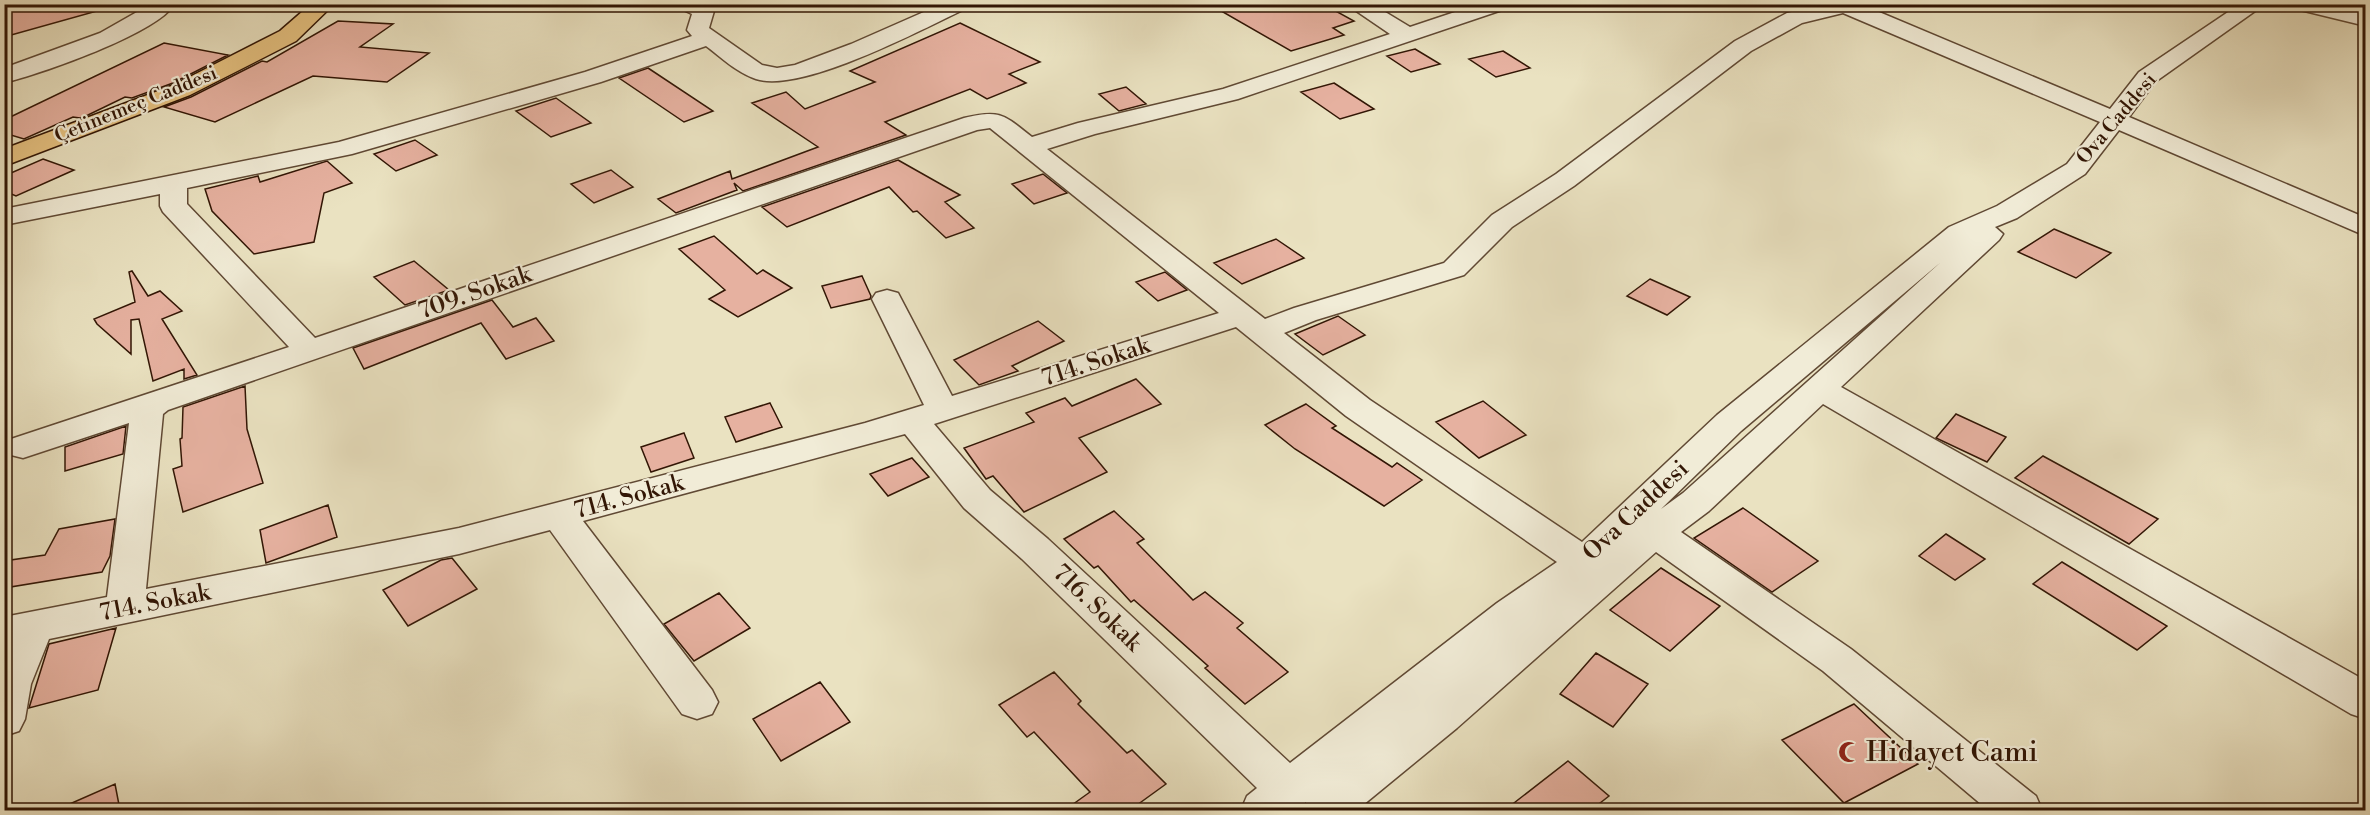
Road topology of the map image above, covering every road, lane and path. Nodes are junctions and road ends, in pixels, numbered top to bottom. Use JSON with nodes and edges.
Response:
{"nodes":[{"id":1,"x":165,"y":4,"type":"edge"},
{"id":2,"x":324,"y":4,"type":"edge"},
{"id":3,"x":686,"y":4,"type":"edge"},
{"id":4,"x":960,"y":4,"type":"edge"},
{"id":5,"x":1356,"y":4,"type":"edge"},
{"id":6,"x":1501,"y":4,"type":"edge"},
{"id":7,"x":2255,"y":4,"type":"edge"},
{"id":8,"x":2299,"y":4,"type":"edge"},
{"id":9,"x":1842,"y":5,"type":"edge"},
{"id":10,"x":2366,"y":20,"type":"edge"},
{"id":11,"x":1409,"y":36,"type":"junction"},
{"id":12,"x":710,"y":38,"type":"junction"},
{"id":13,"x":4,"y":76,"type":"edge"},
{"id":14,"x":2115,"y":118,"type":"junction"},
{"id":15,"x":1029,"y":146,"type":"junction"},
{"id":16,"x":4,"y":158,"type":"edge"},
{"id":17,"x":174,"y":184,"type":"junction"},
{"id":18,"x":2007,"y":212,"type":"junction"},
{"id":19,"x":4,"y":217,"type":"edge"},
{"id":20,"x":2366,"y":228,"type":"edge"},
{"id":21,"x":886,"y":299,"type":"dead end"},
{"id":22,"x":1252,"y":323,"type":"junction"},
{"id":23,"x":309,"y":350,"type":"junction"},
{"id":24,"x":1820,"y":389,"type":"junction"},
{"id":25,"x":156,"y":403,"type":"junction"},
{"id":26,"x":928,"y":415,"type":"junction"},
{"id":27,"x":23,"y":447,"type":"dead end"},
{"id":28,"x":559,"y":515,"type":"junction"},
{"id":29,"x":1655,"y":532,"type":"junction"},
{"id":30,"x":1584,"y":562,"type":"junction"},
{"id":31,"x":125,"y":609,"type":"junction"},
{"id":32,"x":19,"y":630,"type":"edge"},
{"id":33,"x":697,"y":702,"type":"dead end"},
{"id":34,"x":2366,"y":702,"type":"edge"},
{"id":35,"x":4,"y":719,"type":"edge"},
{"id":36,"x":1276,"y":800,"type":"edge"},
{"id":37,"x":1325,"y":810,"type":"edge"},
{"id":38,"x":2020,"y":810,"type":"edge"}],
"edges":[{"from":1,"to":13,"type":"street"},
{"from":2,"to":16,"type":"main road","name":"Çetinemeç Caddesi"},
{"from":3,"to":12,"type":"street"},
{"from":4,"to":12,"type":"street"},
{"from":5,"to":11,"type":"street"},
{"from":6,"to":11,"type":"street"},
{"from":7,"to":14,"type":"street","name":"Ova Caddesi"},
{"from":8,"to":10,"type":"street"},
{"from":9,"to":14,"type":"street"},
{"from":9,"to":22,"type":"street","name":"714. Sokak"},
{"from":11,"to":15,"type":"street"},
{"from":12,"to":17,"type":"street"},
{"from":14,"to":18,"type":"street","name":"Ova Caddesi"},
{"from":14,"to":20,"type":"street"},
{"from":15,"to":22,"type":"street"},
{"from":15,"to":23,"type":"street","name":"709. Sokak"},
{"from":17,"to":19,"type":"street"},
{"from":17,"to":23,"type":"street"},
{"from":18,"to":24,"type":"street","name":"Ova Caddesi"},
{"from":18,"to":30,"type":"street","name":"Ova Caddesi"},
{"from":21,"to":26,"type":"street","name":"716. Sokak"},
{"from":22,"to":26,"type":"street","name":"714. Sokak"},
{"from":22,"to":30,"type":"street"},
{"from":23,"to":25,"type":"street","name":"709. Sokak"},
{"from":24,"to":29,"type":"street","name":"Ova Caddesi"},
{"from":24,"to":34,"type":"street"},
{"from":25,"to":27,"type":"street","name":"709. Sokak"},
{"from":25,"to":31,"type":"street"},
{"from":26,"to":28,"type":"street","name":"714. Sokak"},
{"from":26,"to":36,"type":"street","name":"716. Sokak"},
{"from":28,"to":31,"type":"street","name":"714. Sokak"},
{"from":28,"to":33,"type":"street"},
{"from":29,"to":37,"type":"street","name":"Ova Caddesi"},
{"from":29,"to":38,"type":"street"},
{"from":30,"to":36,"type":"street","name":"Ova Caddesi"},
{"from":31,"to":32,"type":"street","name":"714. Sokak"},
{"from":32,"to":35,"type":"street"}]}
